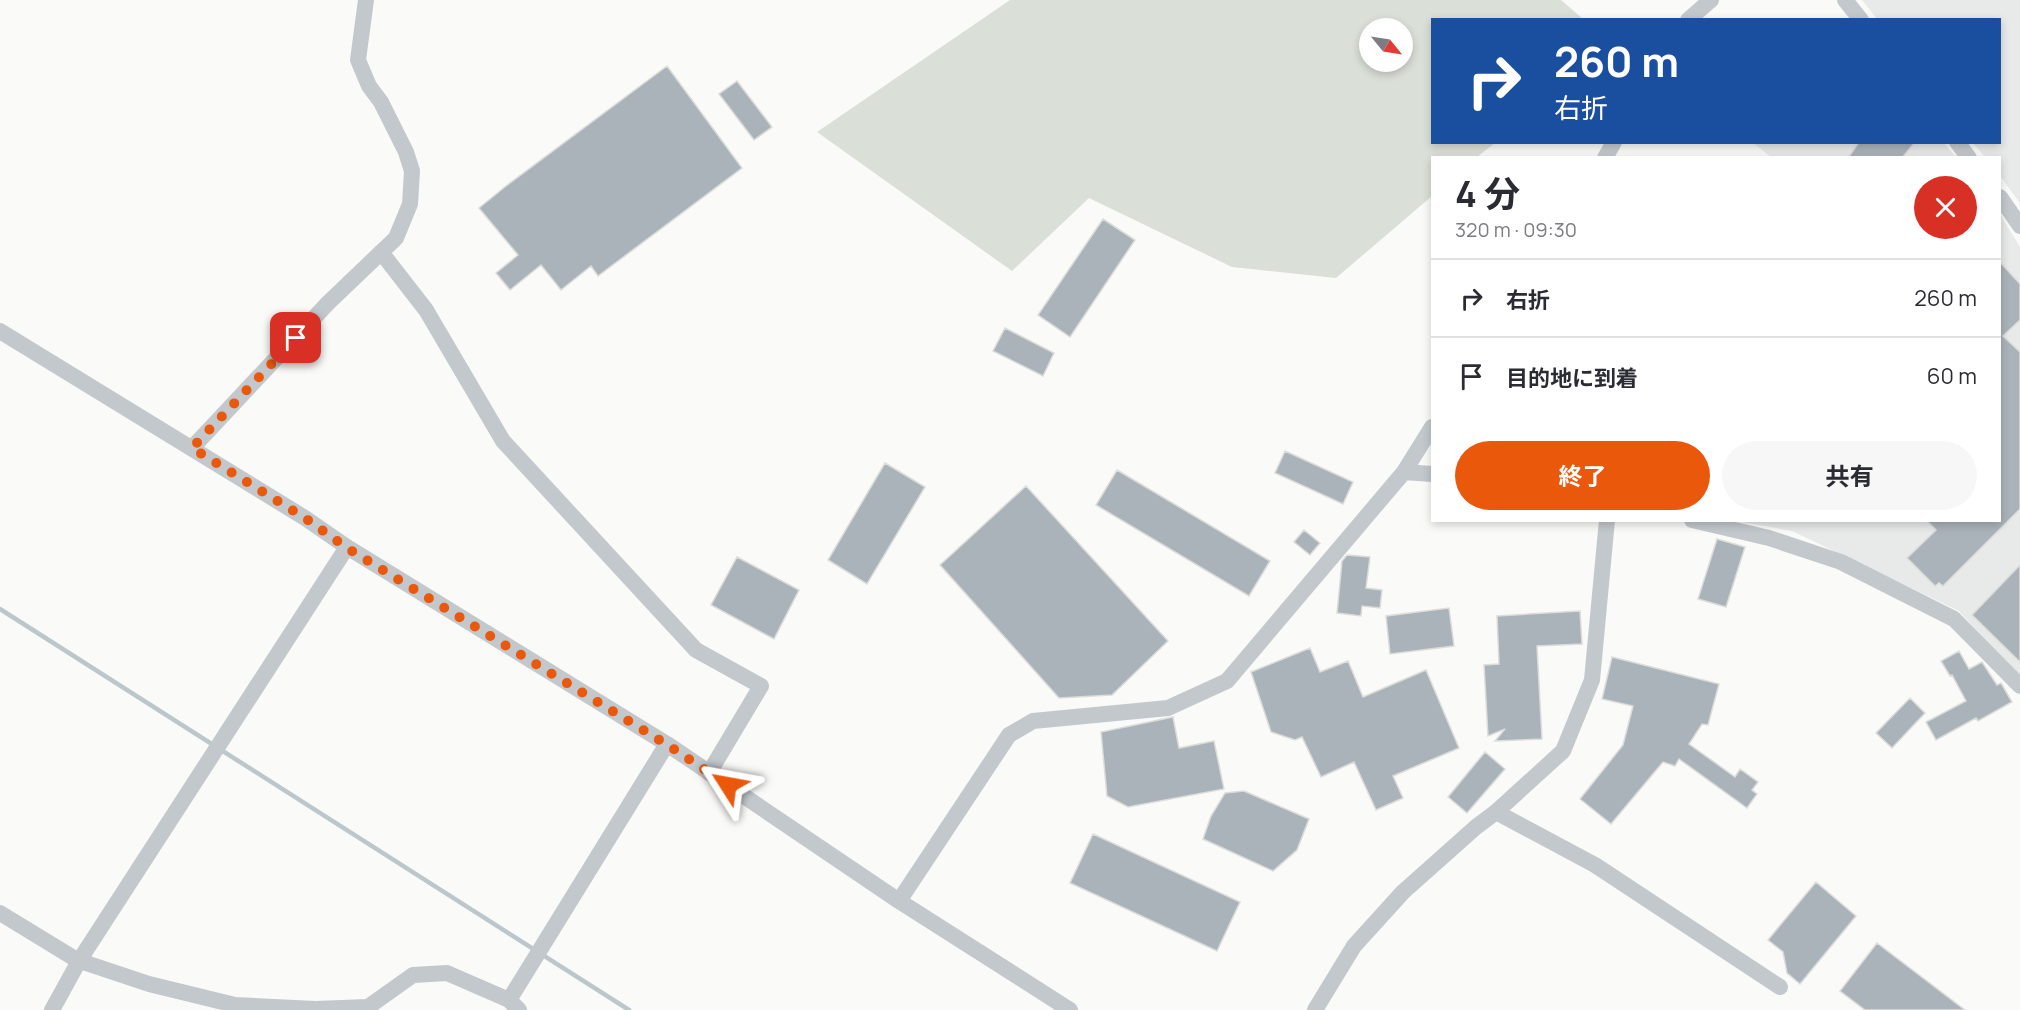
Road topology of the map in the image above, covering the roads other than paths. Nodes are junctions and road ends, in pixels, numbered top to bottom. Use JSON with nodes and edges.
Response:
{"nodes":[{"id":1,"x":366,"y":0,"type":"edge"},
{"id":2,"x":1711,"y":0,"type":"edge"},
{"id":3,"x":1845,"y":0,"type":"edge"},
{"id":4,"x":1690,"y":18,"type":"edge"},
{"id":5,"x":1859,"y":18,"type":"edge"},
{"id":6,"x":2001,"y":198,"type":"edge"},
{"id":7,"x":2020,"y":226,"type":"edge"},
{"id":8,"x":381,"y":252,"type":"junction"},
{"id":9,"x":0,"y":331,"type":"edge"},
{"id":10,"x":1431,"y":430,"type":"edge"},
{"id":11,"x":192,"y":448,"type":"junction"},
{"id":12,"x":1404,"y":472,"type":"junction"},
{"id":13,"x":1431,"y":474,"type":"edge"},
{"id":14,"x":1607,"y":522,"type":"edge"},
{"id":15,"x":1700,"y":522,"type":"edge"},
{"id":16,"x":347,"y":548,"type":"junction"},
{"id":17,"x":2020,"y":686,"type":"edge"},
{"id":18,"x":666,"y":744,"type":"junction"},
{"id":19,"x":709,"y":772,"type":"junction"},
{"id":20,"x":1496,"y":812,"type":"junction"},
{"id":21,"x":899,"y":901,"type":"junction"},
{"id":22,"x":0,"y":913,"type":"edge"},
{"id":23,"x":79,"y":961,"type":"junction"},
{"id":24,"x":1780,"y":987,"type":"dead end"},
{"id":25,"x":514,"y":1005,"type":"edge"},
{"id":26,"x":367,"y":1008,"type":"edge"},
{"id":27,"x":52,"y":1010,"type":"edge"},
{"id":28,"x":1070,"y":1010,"type":"edge"},
{"id":29,"x":1315,"y":1010,"type":"edge"}],
"edges":[{"from":1,"to":8,"type":"street"},
{"from":2,"to":4,"type":"street"},
{"from":3,"to":5,"type":"street"},
{"from":6,"to":7,"type":"street"},
{"from":8,"to":11,"type":"street"},
{"from":8,"to":19,"type":"street"},
{"from":9,"to":11,"type":"street"},
{"from":10,"to":12,"type":"street"},
{"from":11,"to":16,"type":"street"},
{"from":12,"to":13,"type":"street"},
{"from":12,"to":21,"type":"street"},
{"from":14,"to":20,"type":"street"},
{"from":15,"to":17,"type":"street"},
{"from":16,"to":18,"type":"street"},
{"from":16,"to":23,"type":"street"},
{"from":18,"to":19,"type":"street"},
{"from":18,"to":25,"type":"street"},
{"from":19,"to":21,"type":"street"},
{"from":20,"to":24,"type":"street"},
{"from":20,"to":29,"type":"street"},
{"from":21,"to":28,"type":"street"},
{"from":22,"to":23,"type":"street"},
{"from":23,"to":26,"type":"street"},
{"from":23,"to":27,"type":"street"},
{"from":25,"to":26,"type":"street"}]}
